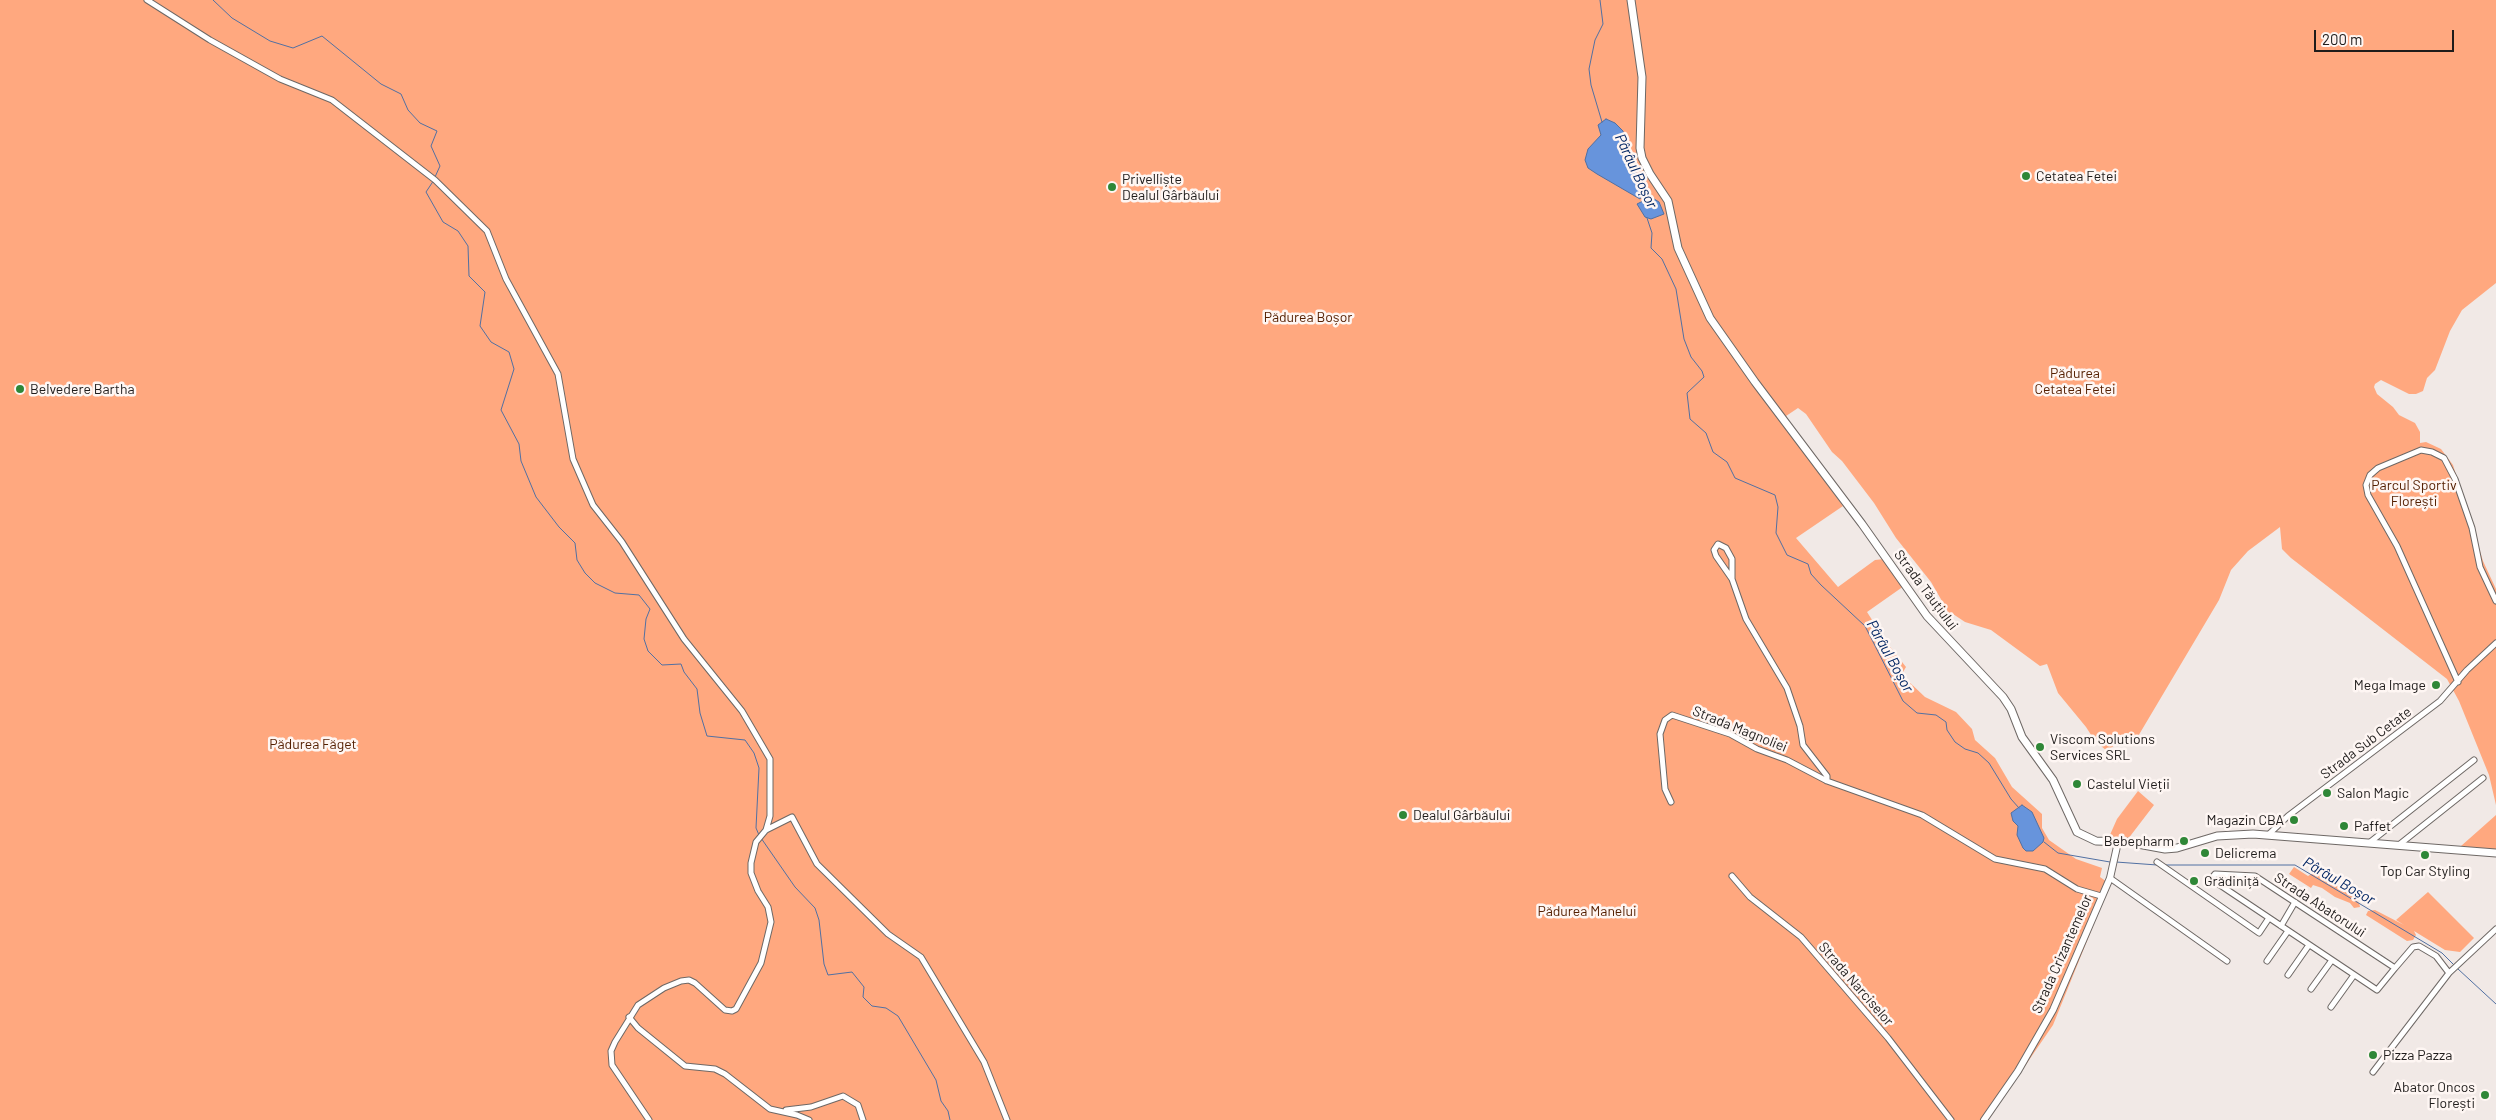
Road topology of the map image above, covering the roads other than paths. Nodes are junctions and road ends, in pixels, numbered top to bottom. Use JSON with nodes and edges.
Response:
{"nodes":[{"id":1,"x":147,"y":0,"type":"edge"},
{"id":2,"x":1631,"y":0,"type":"edge"},
{"id":3,"x":1732,"y":578,"type":"junction"},
{"id":4,"x":2496,"y":601,"type":"edge"},
{"id":5,"x":2496,"y":643,"type":"edge"},
{"id":6,"x":2458,"y":682,"type":"junction"},
{"id":7,"x":2474,"y":760,"type":"dead end"},
{"id":8,"x":2483,"y":778,"type":"dead end"},
{"id":9,"x":1827,"y":780,"type":"junction"},
{"id":10,"x":1671,"y":802,"type":"dead end"},
{"id":11,"x":764,"y":832,"type":"junction"},
{"id":12,"x":2268,"y":835,"type":"junction"},
{"id":13,"x":2369,"y":843,"type":"junction"},
{"id":14,"x":2119,"y":844,"type":"junction"},
{"id":15,"x":2400,"y":844,"type":"junction"},
{"id":16,"x":2496,"y":853,"type":"edge"},
{"id":17,"x":2157,"y":862,"type":"dead end"},
{"id":18,"x":1732,"y":876,"type":"dead end"},
{"id":19,"x":2110,"y":878,"type":"junction"},
{"id":20,"x":2101,"y":896,"type":"junction"},
{"id":21,"x":2295,"y":902,"type":"junction"},
{"id":22,"x":2270,"y":918,"type":"junction"},
{"id":23,"x":2281,"y":926,"type":"junction"},
{"id":24,"x":2496,"y":929,"type":"edge"},
{"id":25,"x":2288,"y":930,"type":"junction"},
{"id":26,"x":2309,"y":945,"type":"junction"},
{"id":27,"x":2332,"y":960,"type":"junction"},
{"id":28,"x":2227,"y":961,"type":"dead end"},
{"id":29,"x":2267,"y":961,"type":"dead end"},
{"id":30,"x":2395,"y":968,"type":"junction"},
{"id":31,"x":2451,"y":972,"type":"junction"},
{"id":32,"x":2288,"y":975,"type":"dead end"},
{"id":33,"x":2354,"y":975,"type":"junction"},
{"id":34,"x":2311,"y":989,"type":"dead end"},
{"id":35,"x":2331,"y":1006,"type":"dead end"},
{"id":36,"x":629,"y":1017,"type":"junction"},
{"id":37,"x":2372,"y":1072,"type":"dead end"},
{"id":38,"x":778,"y":1111,"type":"junction"},
{"id":39,"x":649,"y":1120,"type":"edge"},
{"id":40,"x":809,"y":1120,"type":"edge"},
{"id":41,"x":863,"y":1120,"type":"edge"},
{"id":42,"x":1007,"y":1120,"type":"edge"},
{"id":43,"x":1951,"y":1120,"type":"edge"},
{"id":44,"x":1984,"y":1120,"type":"edge"}],
"edges":[{"from":1,"to":11,"type":"street"},
{"from":2,"to":14,"type":"main road","name":"Strada Tăuțiului"},
{"from":3,"to":3,"type":"street"},
{"from":3,"to":9,"type":"street"},
{"from":4,"to":6,"type":"street"},
{"from":5,"to":6,"type":"street","name":"Strada Sub Cetate"},
{"from":6,"to":12,"type":"street","name":"Strada Sub Cetate"},
{"from":7,"to":13,"type":"street"},
{"from":8,"to":15,"type":"street"},
{"from":9,"to":10,"type":"street","name":"Strada Magnoliei"},
{"from":9,"to":20,"type":"street"},
{"from":11,"to":36,"type":"street"},
{"from":11,"to":42,"type":"street"},
{"from":12,"to":13,"type":"main road","name":"Strada Tăuțiului"},
{"from":12,"to":14,"type":"main road","name":"Strada Tăuțiului"},
{"from":13,"to":15,"type":"main road","name":"Strada Tăuțiului"},
{"from":14,"to":19,"type":"street","name":"Strada Crizantemelor"},
{"from":15,"to":16,"type":"main road","name":"Strada Tăuțiului"},
{"from":17,"to":22,"type":"street"},
{"from":18,"to":43,"type":"street","name":"Strada Narciselor"},
{"from":19,"to":20,"type":"street","name":"Strada Crizantemelor"},
{"from":19,"to":28,"type":"street"},
{"from":20,"to":44,"type":"street","name":"Strada Crizantemelor"},
{"from":21,"to":22,"type":"street","name":"Strada Abatorului"},
{"from":21,"to":23,"type":"street"},
{"from":21,"to":30,"type":"street","name":"Strada Abatorului"},
{"from":22,"to":23,"type":"street","name":"Strada Abatorului"},
{"from":23,"to":25,"type":"street","name":"Strada Abatorului"},
{"from":24,"to":31,"type":"street"},
{"from":25,"to":26,"type":"street","name":"Strada Abatorului"},
{"from":25,"to":29,"type":"street"},
{"from":26,"to":27,"type":"street","name":"Strada Abatorului"},
{"from":26,"to":32,"type":"street"},
{"from":27,"to":33,"type":"street","name":"Strada Abatorului"},
{"from":27,"to":34,"type":"street"},
{"from":30,"to":31,"type":"street","name":"Strada Abatorului"},
{"from":30,"to":33,"type":"street","name":"Strada Abatorului"},
{"from":31,"to":37,"type":"street"},
{"from":33,"to":35,"type":"street"},
{"from":36,"to":38,"type":"street"},
{"from":36,"to":39,"type":"street"},
{"from":38,"to":40,"type":"street"},
{"from":38,"to":41,"type":"street"}]}
